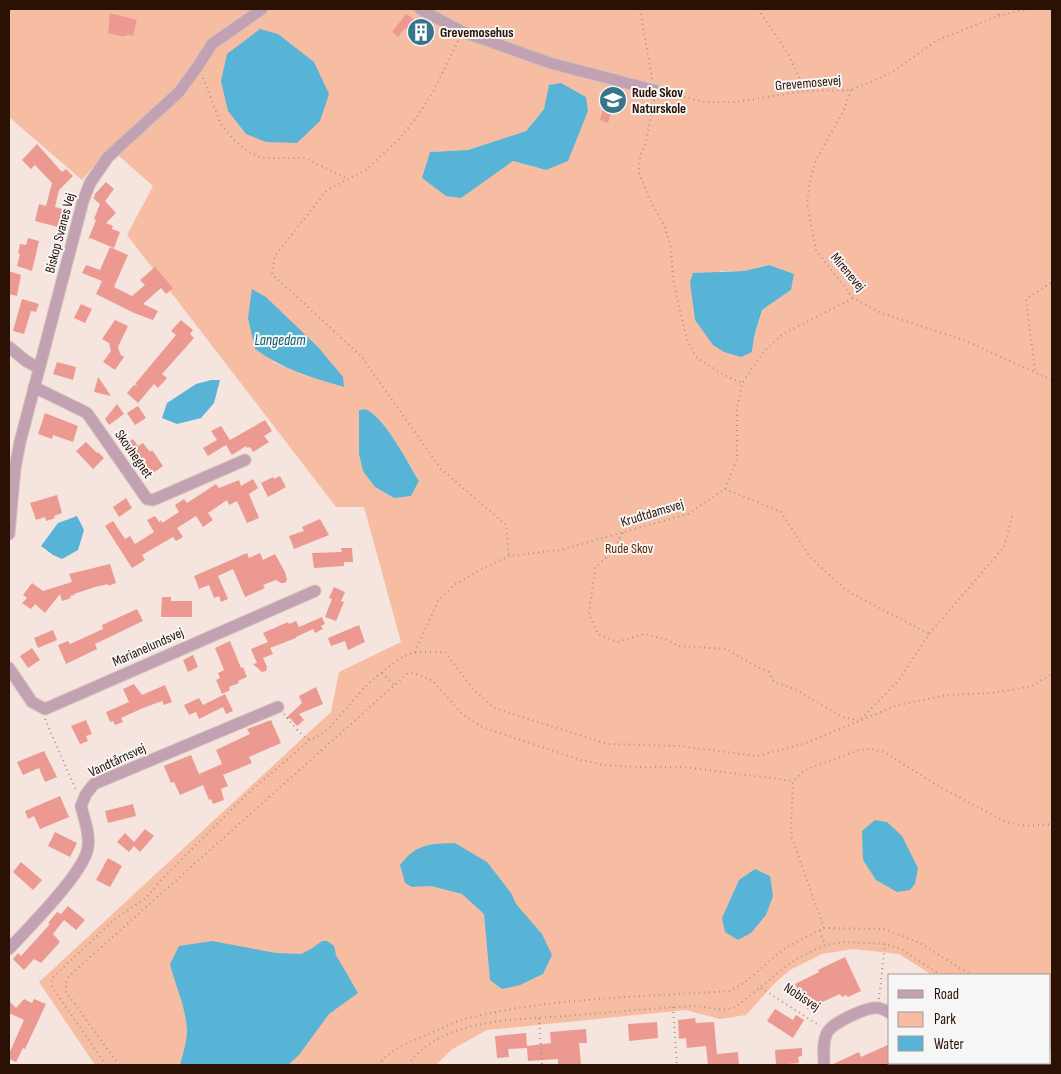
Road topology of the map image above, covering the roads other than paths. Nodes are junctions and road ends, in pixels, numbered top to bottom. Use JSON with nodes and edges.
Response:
{"nodes":[{"id":1,"x":262,"y":9,"type":"edge"},
{"id":2,"x":420,"y":9,"type":"edge"},
{"id":3,"x":658,"y":92,"type":"road end"},
{"id":4,"x":9,"y":346,"type":"edge"},
{"id":5,"x":39,"y":368,"type":"junction"},
{"id":6,"x":34,"y":387,"type":"junction"},
{"id":7,"x":245,"y":460,"type":"dead end"},
{"id":8,"x":9,"y":534,"type":"edge"},
{"id":9,"x":314,"y":591,"type":"dead end"},
{"id":10,"x":9,"y":668,"type":"edge"},
{"id":11,"x":278,"y":707,"type":"road end"},
{"id":12,"x":9,"y":949,"type":"edge"},
{"id":13,"x":888,"y":1012,"type":"edge"},
{"id":14,"x":824,"y":1065,"type":"edge"}],
"edges":[{"from":1,"to":5,"type":"street","name":"Biskop Svanes Vej"},
{"from":2,"to":3,"type":"street"},
{"from":4,"to":5,"type":"street"},
{"from":5,"to":6,"type":"street","name":"Biskop Svanes Vej"},
{"from":6,"to":7,"type":"street","name":"Skovhegnet"},
{"from":6,"to":8,"type":"street","name":"Biskop Svanes Vej"},
{"from":9,"to":10,"type":"street","name":"Marianelundsvej"},
{"from":11,"to":12,"type":"street","name":"Vandtårnsvej"},
{"from":13,"to":14,"type":"street"}]}
